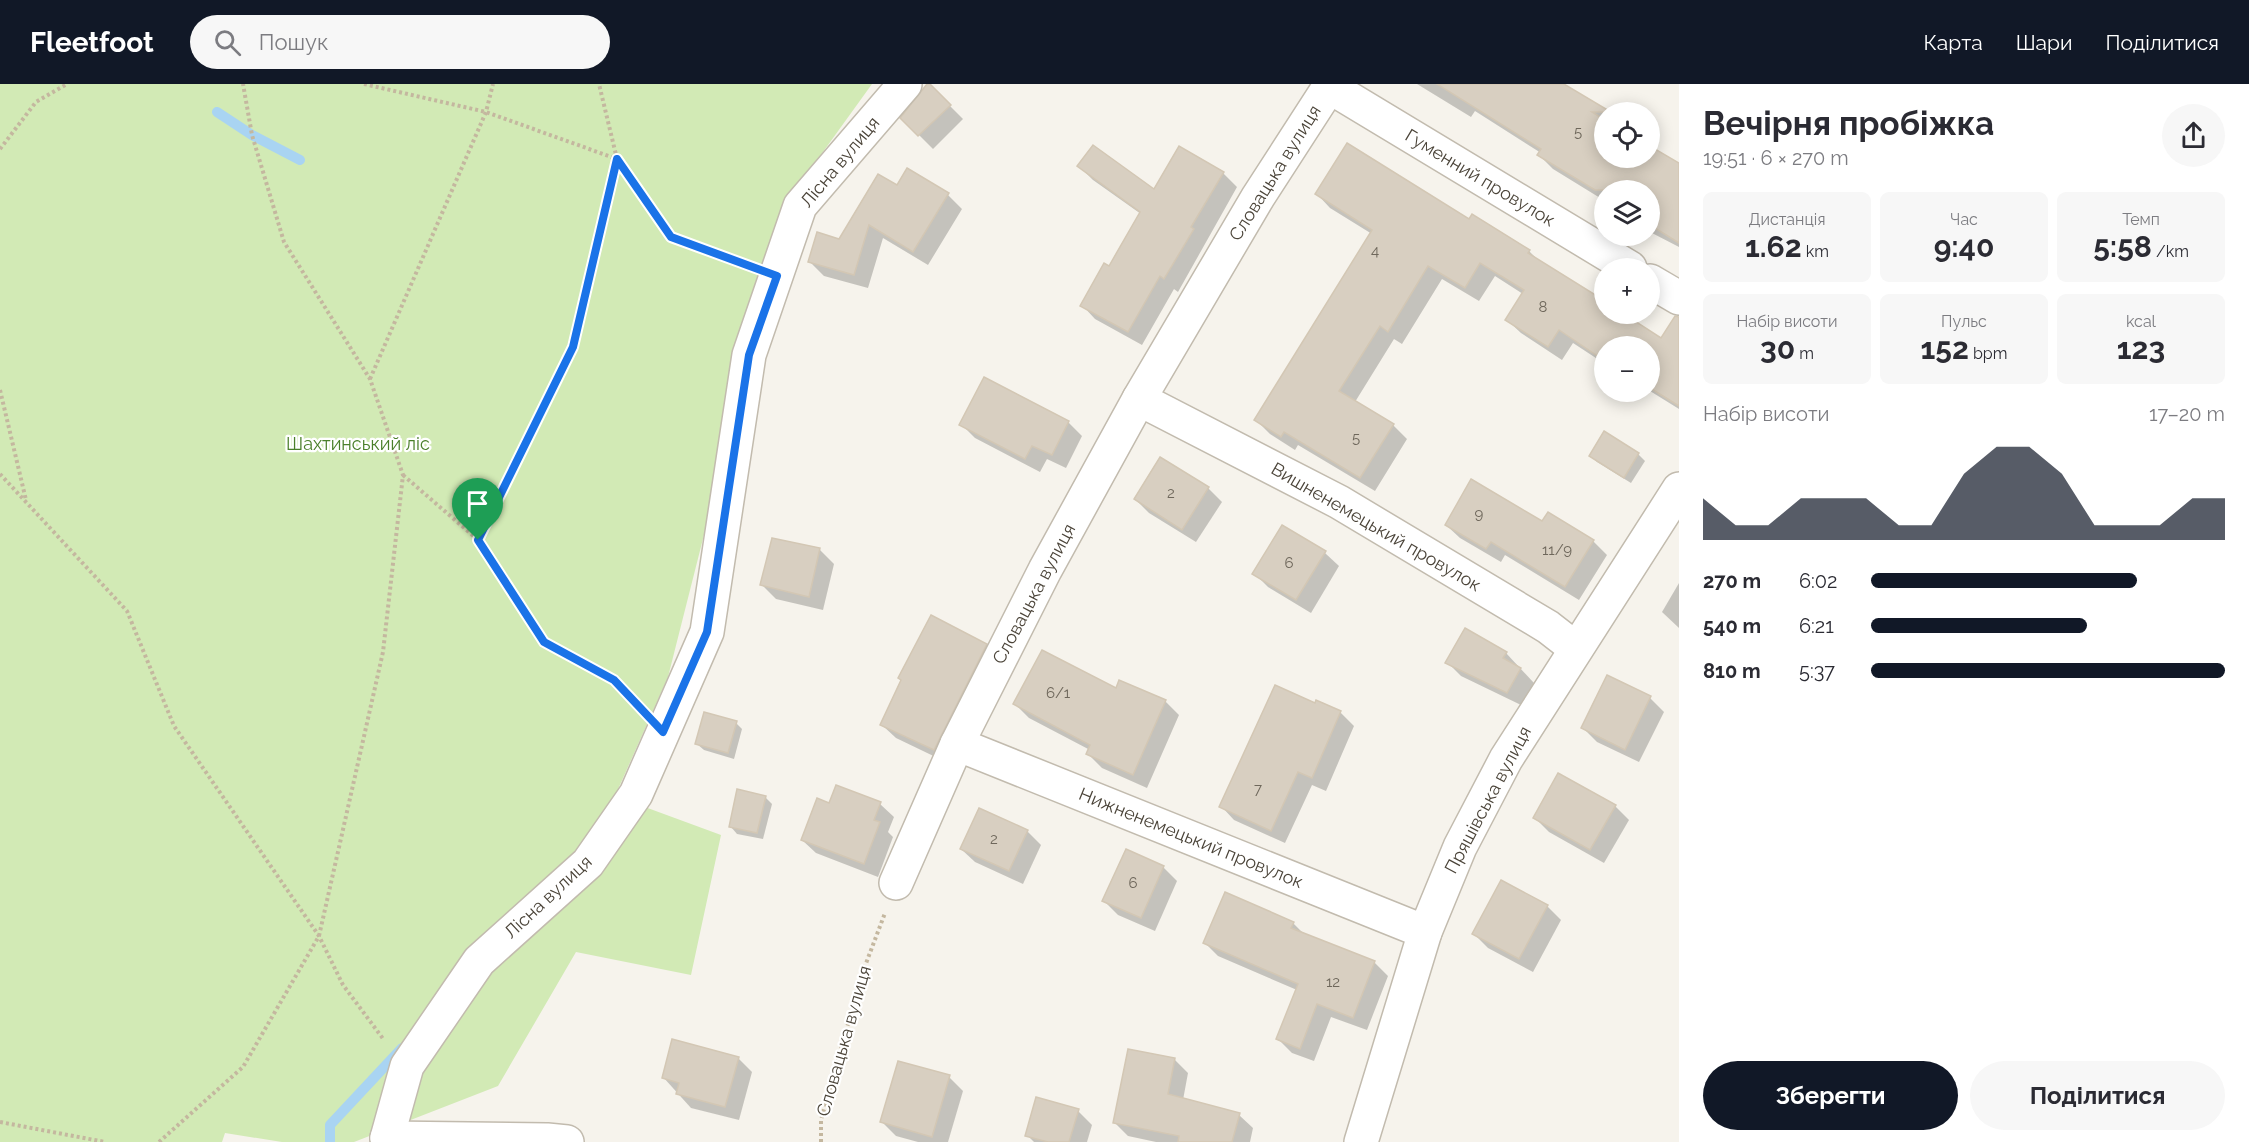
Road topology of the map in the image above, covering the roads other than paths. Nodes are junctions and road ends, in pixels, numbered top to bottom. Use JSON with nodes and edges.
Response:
{"nodes":[{"id":1,"x":905,"y":84,"type":"edge"},
{"id":2,"x":1330,"y":85,"type":"edge"},
{"id":3,"x":1614,"y":258,"type":"edge"},
{"id":4,"x":1660,"y":287,"type":"edge"},
{"id":5,"x":1679,"y":298,"type":"edge"},
{"id":6,"x":1139,"y":399,"type":"junction"},
{"id":7,"x":1679,"y":489,"type":"edge"},
{"id":8,"x":1575,"y":648,"type":"junction"},
{"id":9,"x":957,"y":744,"type":"junction"},
{"id":10,"x":896,"y":883,"type":"road end"},
{"id":11,"x":1425,"y":932,"type":"junction"},
{"id":12,"x":387,"y":1140,"type":"edge"},
{"id":13,"x":567,"y":1142,"type":"edge"},
{"id":14,"x":1361,"y":1142,"type":"edge"}],
"edges":[{"from":1,"to":12,"type":"street","name":"Лісна вулиця"},
{"from":2,"to":3,"type":"street","name":"Гуменний провулок"},
{"from":2,"to":6,"type":"street","name":"Словацька вулиця"},
{"from":4,"to":5,"type":"street"},
{"from":6,"to":8,"type":"street","name":"Вишненемецький провулок"},
{"from":6,"to":9,"type":"street","name":"Словацька вулиця"},
{"from":7,"to":8,"type":"street","name":"Пряшівська вулиця"},
{"from":8,"to":11,"type":"street","name":"Пряшівська вулиця"},
{"from":9,"to":10,"type":"street","name":"Словацька вулиця"},
{"from":9,"to":11,"type":"street","name":"Нижненемецький провулок"},
{"from":11,"to":14,"type":"street","name":"Пряшівська вулиця"},
{"from":12,"to":13,"type":"street"}]}
